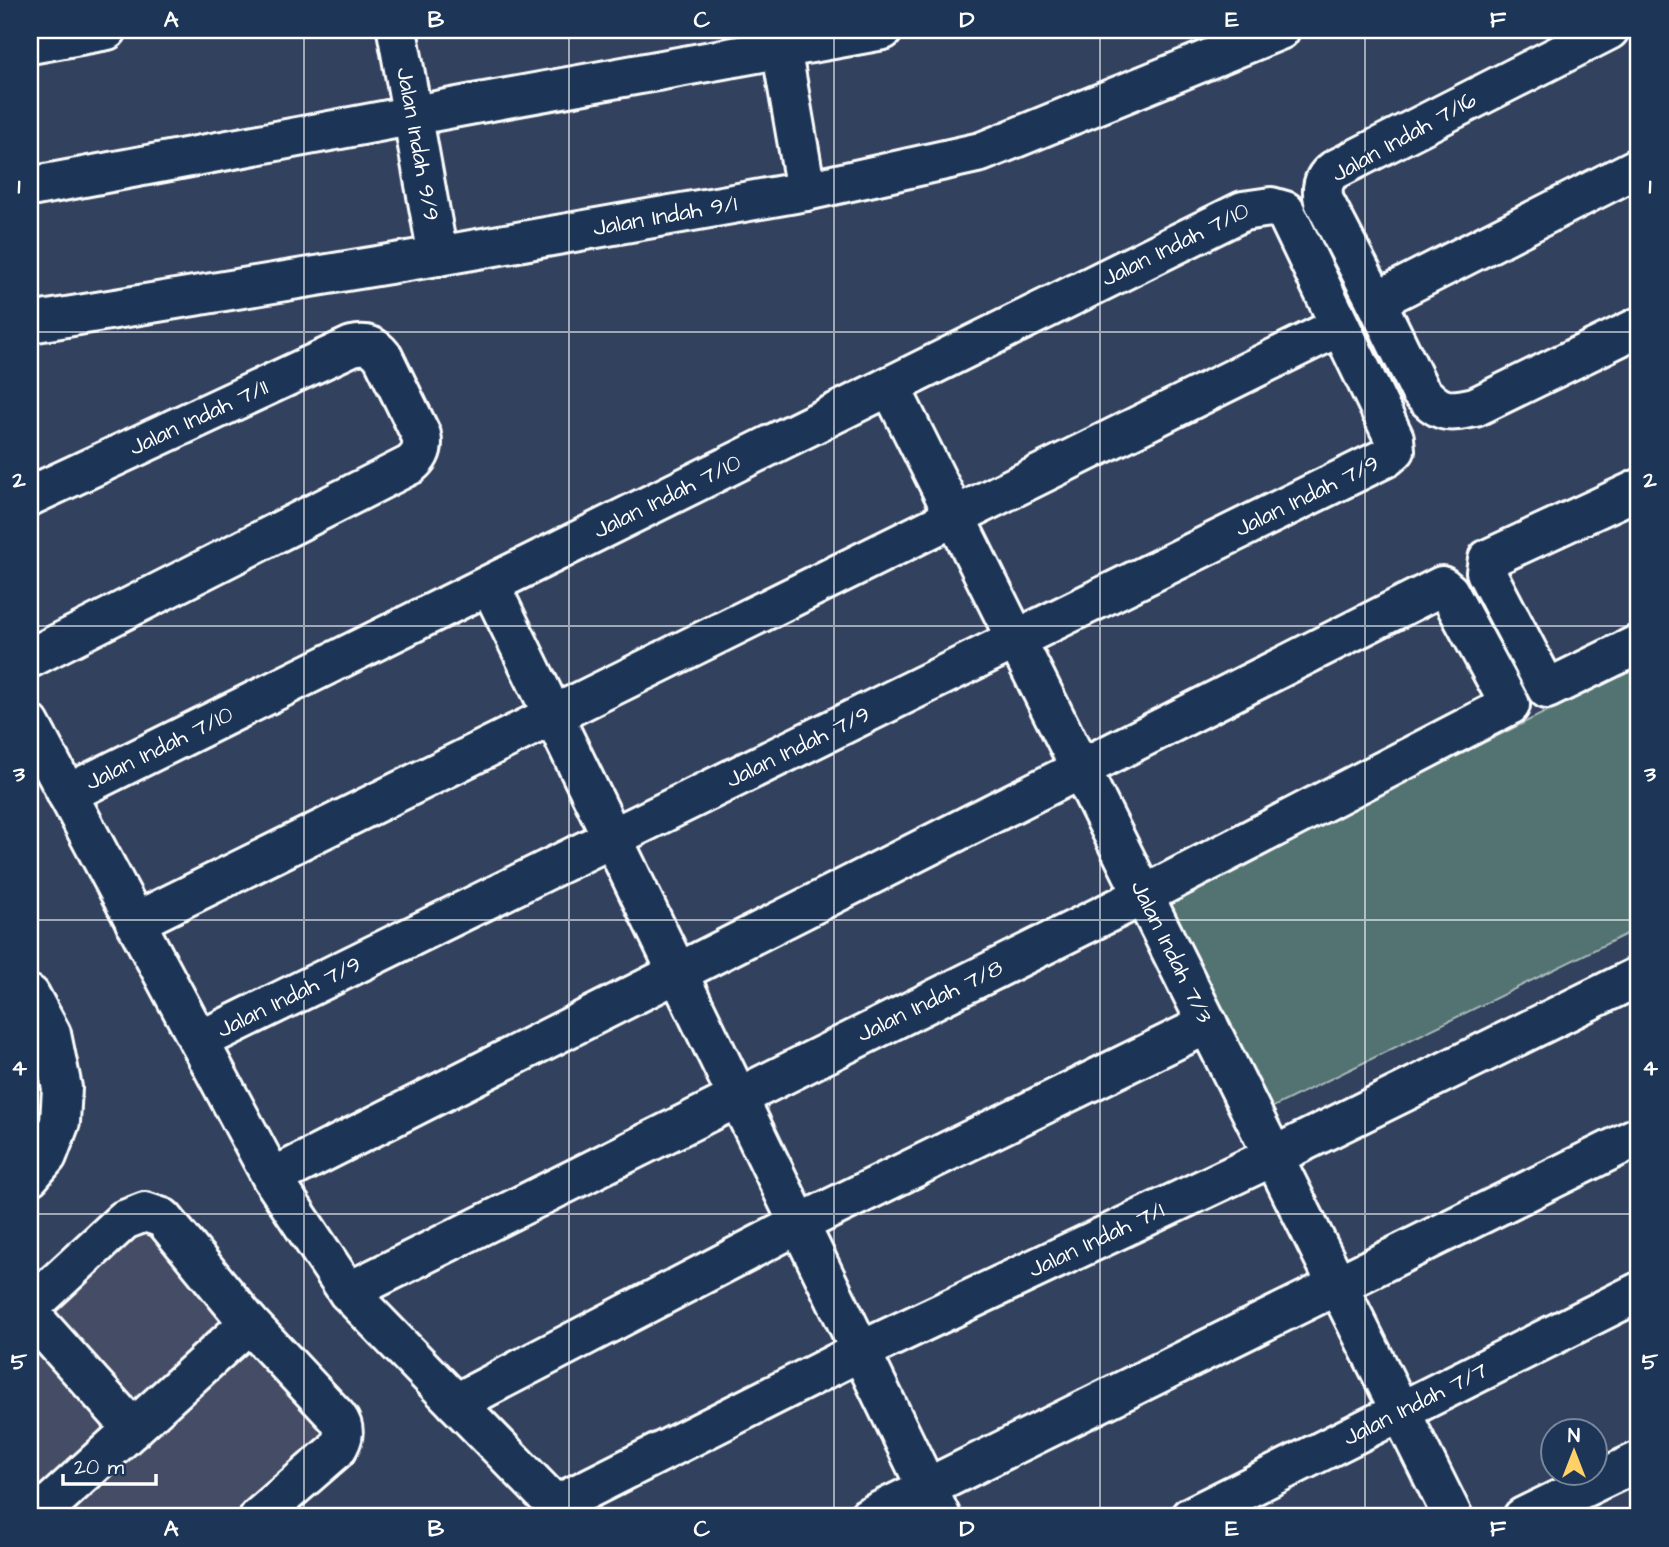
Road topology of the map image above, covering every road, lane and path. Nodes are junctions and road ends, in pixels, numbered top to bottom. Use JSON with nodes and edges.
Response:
{"nodes":[{"id":1,"x":107,"y":30,"type":"edge"},
{"id":2,"x":397,"y":30,"type":"edge"},
{"id":3,"x":883,"y":30,"type":"edge"},
{"id":4,"x":1280,"y":30,"type":"edge"},
{"id":5,"x":1609,"y":30,"type":"edge"},
{"id":6,"x":780,"y":40,"type":"edge"},
{"id":7,"x":30,"y":44,"type":"edge"},
{"id":8,"x":412,"y":116,"type":"junction"},
{"id":9,"x":1639,"y":167,"type":"edge"},
{"id":10,"x":30,"y":187,"type":"edge"},
{"id":11,"x":806,"y":191,"type":"junction"},
{"id":12,"x":438,"y":256,"type":"junction"},
{"id":13,"x":1376,"y":301,"type":"junction"},
{"id":14,"x":30,"y":323,"type":"edge"},
{"id":15,"x":1340,"y":326,"type":"junction"},
{"id":16,"x":1639,"y":327,"type":"edge"},
{"id":17,"x":890,"y":386,"type":"junction"},
{"id":18,"x":1639,"y":489,"type":"edge"},
{"id":19,"x":30,"y":496,"type":"edge"},
{"id":20,"x":955,"y":516,"type":"junction"},
{"id":21,"x":490,"y":584,"type":"junction"},
{"id":22,"x":1017,"y":639,"type":"junction"},
{"id":23,"x":1639,"y":644,"type":"edge"},
{"id":24,"x":30,"y":658,"type":"edge"},
{"id":25,"x":553,"y":716,"type":"junction"},
{"id":26,"x":30,"y":724,"type":"edge"},
{"id":27,"x":1081,"y":769,"type":"junction"},
{"id":28,"x":67,"y":794,"type":"junction"},
{"id":29,"x":612,"y":838,"type":"junction"},
{"id":30,"x":1144,"y":895,"type":"junction"},
{"id":31,"x":135,"y":922,"type":"junction"},
{"id":32,"x":678,"y":973,"type":"junction"},
{"id":33,"x":1639,"y":976,"type":"edge"},
{"id":34,"x":30,"y":995,"type":"edge"},
{"id":35,"x":1208,"y":1024,"type":"junction"},
{"id":36,"x":199,"y":1041,"type":"junction"},
{"id":37,"x":738,"y":1097,"type":"junction"},
{"id":38,"x":1639,"y":1136,"type":"edge"},
{"id":39,"x":1274,"y":1156,"type":"junction"},
{"id":40,"x":30,"y":1176,"type":"edge"},
{"id":41,"x":272,"y":1178,"type":"junction"},
{"id":42,"x":799,"y":1224,"type":"junction"},
{"id":43,"x":1338,"y":1285,"type":"junction"},
{"id":44,"x":348,"y":1292,"type":"junction"},
{"id":45,"x":1639,"y":1292,"type":"edge"},
{"id":46,"x":30,"y":1307,"type":"edge"},
{"id":47,"x":30,"y":1314,"type":"edge"},
{"id":48,"x":249,"y":1323,"type":"junction"},
{"id":49,"x":861,"y":1351,"type":"junction"},
{"id":50,"x":456,"y":1403,"type":"junction"},
{"id":51,"x":1401,"y":1411,"type":"junction"},
{"id":52,"x":133,"y":1429,"type":"junction"},
{"id":53,"x":1639,"y":1461,"type":"edge"},
{"id":54,"x":934,"y":1503,"type":"edge"},
{"id":55,"x":562,"y":1511,"type":"edge"},
{"id":56,"x":52,"y":1512,"type":"edge"},
{"id":57,"x":259,"y":1517,"type":"edge"},
{"id":58,"x":868,"y":1517,"type":"edge"},
{"id":59,"x":1190,"y":1517,"type":"edge"},
{"id":60,"x":1453,"y":1517,"type":"edge"},
{"id":61,"x":1523,"y":1517,"type":"edge"}],
"edges":[{"from":1,"to":7,"type":"street"},
{"from":2,"to":8,"type":"street","name":"Jalan Indah 9/9"},
{"from":3,"to":6,"type":"street"},
{"from":4,"to":11,"type":"street","name":"Jalan Indah 9/1"},
{"from":5,"to":13,"type":"street","name":"Jalan Indah 7/16"},
{"from":6,"to":8,"type":"street"},
{"from":6,"to":11,"type":"street"},
{"from":8,"to":10,"type":"street"},
{"from":8,"to":12,"type":"street","name":"Jalan Indah 9/9"},
{"from":9,"to":13,"type":"street"},
{"from":11,"to":12,"type":"street","name":"Jalan Indah 9/1"},
{"from":12,"to":14,"type":"street","name":"Jalan Indah 9/1"},
{"from":13,"to":16,"type":"street","name":"Jalan Indah 7/16"},
{"from":15,"to":17,"type":"street","name":"Jalan Indah 7/10"},
{"from":15,"to":20,"type":"street"},
{"from":15,"to":22,"type":"street","name":"Jalan Indah 7/9"},
{"from":17,"to":20,"type":"street","name":"Jalan Indah 7/3"},
{"from":17,"to":21,"type":"street","name":"Jalan Indah 7/10"},
{"from":18,"to":23,"type":"street"},
{"from":19,"to":24,"type":"street","name":"Jalan Indah 7/11"},
{"from":20,"to":22,"type":"street","name":"Jalan Indah 7/3"},
{"from":20,"to":25,"type":"street"},
{"from":21,"to":25,"type":"street"},
{"from":21,"to":28,"type":"street","name":"Jalan Indah 7/10"},
{"from":22,"to":27,"type":"street","name":"Jalan Indah 7/3"},
{"from":22,"to":29,"type":"street","name":"Jalan Indah 7/9"},
{"from":25,"to":29,"type":"street"},
{"from":25,"to":31,"type":"street"},
{"from":26,"to":28,"type":"street"},
{"from":27,"to":30,"type":"street","name":"Jalan Indah 7/3"},
{"from":27,"to":30,"type":"street","name":"Jalan Indah 7/8"},
{"from":27,"to":32,"type":"street"},
{"from":28,"to":31,"type":"street"},
{"from":29,"to":32,"type":"street"},
{"from":29,"to":36,"type":"street","name":"Jalan Indah 7/9"},
{"from":30,"to":35,"type":"street","name":"Jalan Indah 7/3"},
{"from":30,"to":37,"type":"street","name":"Jalan Indah 7/8"},
{"from":31,"to":36,"type":"street"},
{"from":32,"to":37,"type":"street"},
{"from":32,"to":41,"type":"street"},
{"from":33,"to":39,"type":"street","name":"Jalan Indah 7/1"},
{"from":34,"to":40,"type":"street"},
{"from":35,"to":39,"type":"street","name":"Jalan Indah 7/3"},
{"from":35,"to":42,"type":"street"},
{"from":36,"to":41,"type":"street"},
{"from":37,"to":42,"type":"street"},
{"from":37,"to":44,"type":"street","name":"Jalan Indah 7/8"},
{"from":38,"to":43,"type":"street"},
{"from":39,"to":43,"type":"street","name":"Jalan Indah 7/3"},
{"from":39,"to":49,"type":"street","name":"Jalan Indah 7/1"},
{"from":41,"to":44,"type":"street"},
{"from":42,"to":49,"type":"street"},
{"from":42,"to":50,"type":"street"},
{"from":43,"to":51,"type":"street","name":"Jalan Indah 7/3"},
{"from":43,"to":54,"type":"street"},
{"from":44,"to":50,"type":"street"},
{"from":45,"to":51,"type":"street","name":"Jalan Indah 7/7"},
{"from":46,"to":48,"type":"street"},
{"from":47,"to":52,"type":"street"},
{"from":48,"to":52,"type":"street"},
{"from":48,"to":57,"type":"street"},
{"from":49,"to":54,"type":"street"},
{"from":49,"to":55,"type":"street","name":"Jalan Indah 7/1"},
{"from":50,"to":55,"type":"street"},
{"from":51,"to":59,"type":"street","name":"Jalan Indah 7/7"},
{"from":51,"to":60,"type":"street","name":"Jalan Indah 7/3"},
{"from":52,"to":56,"type":"street"},
{"from":53,"to":61,"type":"street"},
{"from":54,"to":58,"type":"street"}]}
